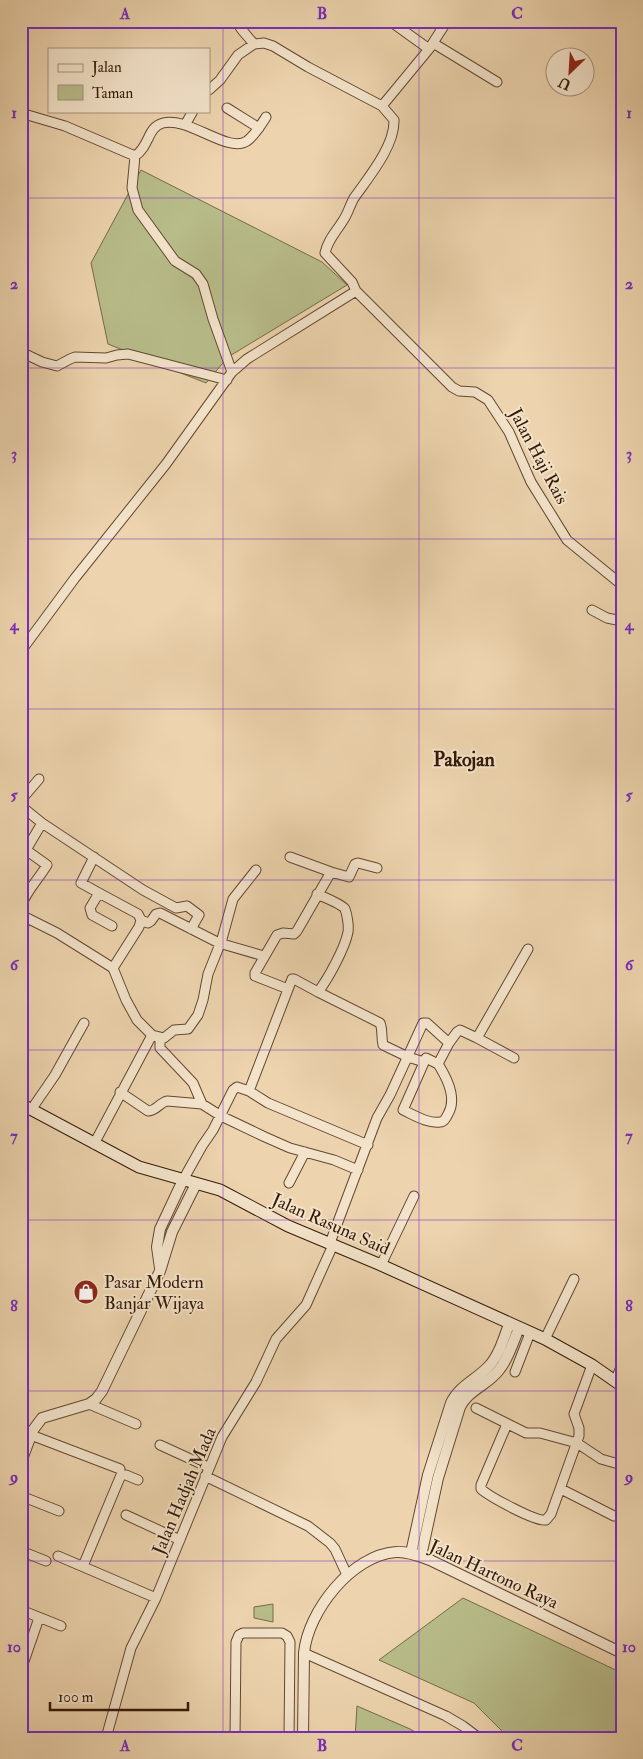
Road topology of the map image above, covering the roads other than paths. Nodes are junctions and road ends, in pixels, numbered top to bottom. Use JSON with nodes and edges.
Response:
{"nodes":[{"id":1,"x":236,"y":21,"type":"edge"},
{"id":2,"x":390,"y":21,"type":"edge"},
{"id":3,"x":447,"y":21,"type":"edge"},
{"id":4,"x":254,"y":44,"type":"junction"},
{"id":5,"x":431,"y":46,"type":"junction"},
{"id":6,"x":497,"y":82,"type":"dead end"},
{"id":7,"x":210,"y":89,"type":"edge"},
{"id":8,"x":382,"y":106,"type":"junction"},
{"id":9,"x":227,"y":108,"type":"dead end"},
{"id":10,"x":192,"y":112,"type":"edge"},
{"id":11,"x":21,"y":113,"type":"edge"},
{"id":12,"x":266,"y":117,"type":"dead end"},
{"id":13,"x":185,"y":124,"type":"junction"},
{"id":14,"x":259,"y":128,"type":"junction"},
{"id":15,"x":135,"y":156,"type":"junction"},
{"id":16,"x":356,"y":291,"type":"junction"},
{"id":17,"x":24,"y":357,"type":"edge"},
{"id":18,"x":232,"y":372,"type":"junction"},
{"id":19,"x":227,"y":380,"type":"junction"},
{"id":20,"x":622,"y":586,"type":"edge"},
{"id":21,"x":592,"y":610,"type":"dead end"},
{"id":22,"x":622,"y":621,"type":"edge"},
{"id":23,"x":21,"y":651,"type":"edge"},
{"id":24,"x":622,"y":705,"type":"edge"},
{"id":25,"x":622,"y":714,"type":"edge"},
{"id":26,"x":39,"y":779,"type":"dead end"},
{"id":27,"x":21,"y":800,"type":"edge"},
{"id":28,"x":21,"y":806,"type":"edge"},
{"id":29,"x":42,"y":823,"type":"junction"},
{"id":30,"x":94,"y":857,"type":"junction"},
{"id":31,"x":290,"y":857,"type":"dead end"},
{"id":32,"x":377,"y":868,"type":"dead end"},
{"id":33,"x":256,"y":870,"type":"dead end"},
{"id":34,"x":331,"y":872,"type":"junction"},
{"id":35,"x":99,"y":893,"type":"junction"},
{"id":36,"x":317,"y":894,"type":"junction"},
{"id":37,"x":21,"y":906,"type":"edge"},
{"id":38,"x":21,"y":917,"type":"edge"},
{"id":39,"x":141,"y":920,"type":"junction"},
{"id":40,"x":112,"y":926,"type":"dead end"},
{"id":41,"x":191,"y":929,"type":"junction"},
{"id":42,"x":21,"y":931,"type":"edge"},
{"id":43,"x":219,"y":944,"type":"junction"},
{"id":44,"x":528,"y":949,"type":"dead end"},
{"id":45,"x":264,"y":956,"type":"junction"},
{"id":46,"x":113,"y":968,"type":"junction"},
{"id":47,"x":288,"y":989,"type":"junction"},
{"id":48,"x":318,"y":992,"type":"junction"},
{"id":49,"x":84,"y":1023,"type":"dead end"},
{"id":50,"x":156,"y":1037,"type":"junction"},
{"id":51,"x":477,"y":1038,"type":"junction"},
{"id":52,"x":449,"y":1043,"type":"junction"},
{"id":53,"x":408,"y":1057,"type":"junction"},
{"id":54,"x":514,"y":1058,"type":"dead end"},
{"id":55,"x":424,"y":1062,"type":"junction"},
{"id":56,"x":438,"y":1064,"type":"junction"},
{"id":57,"x":249,"y":1091,"type":"junction"},
{"id":58,"x":120,"y":1092,"type":"junction"},
{"id":59,"x":202,"y":1104,"type":"junction"},
{"id":60,"x":26,"y":1107,"type":"edge"},
{"id":61,"x":221,"y":1116,"type":"junction"},
{"id":62,"x":94,"y":1144,"type":"junction"},
{"id":63,"x":368,"y":1145,"type":"junction"},
{"id":64,"x":305,"y":1152,"type":"junction"},
{"id":65,"x":358,"y":1170,"type":"junction"},
{"id":66,"x":183,"y":1180,"type":"junction"},
{"id":67,"x":289,"y":1183,"type":"dead end"},
{"id":68,"x":196,"y":1184,"type":"junction"},
{"id":69,"x":414,"y":1196,"type":"dead end"},
{"id":70,"x":167,"y":1213,"type":"junction"},
{"id":71,"x":178,"y":1218,"type":"junction"},
{"id":72,"x":331,"y":1244,"type":"junction"},
{"id":73,"x":381,"y":1265,"type":"junction"},
{"id":74,"x":160,"y":1271,"type":"junction"},
{"id":75,"x":574,"y":1279,"type":"dead end"},
{"id":76,"x":514,"y":1326,"type":"junction"},
{"id":77,"x":530,"y":1332,"type":"junction"},
{"id":78,"x":545,"y":1339,"type":"junction"},
{"id":79,"x":592,"y":1365,"type":"junction"},
{"id":80,"x":622,"y":1365,"type":"edge"},
{"id":81,"x":515,"y":1372,"type":"dead end"},
{"id":82,"x":618,"y":1383,"type":"edge"},
{"id":83,"x":89,"y":1404,"type":"junction"},
{"id":84,"x":476,"y":1408,"type":"dead end"},
{"id":85,"x":136,"y":1424,"type":"dead end"},
{"id":86,"x":507,"y":1424,"type":"junction"},
{"id":87,"x":31,"y":1435,"type":"junction"},
{"id":88,"x":577,"y":1443,"type":"junction"},
{"id":89,"x":160,"y":1445,"type":"dead end"},
{"id":90,"x":21,"y":1462,"type":"edge"},
{"id":91,"x":622,"y":1465,"type":"edge"},
{"id":92,"x":120,"y":1470,"type":"dead end"},
{"id":93,"x":207,"y":1471,"type":"junction"},
{"id":94,"x":138,"y":1480,"type":"dead end"},
{"id":95,"x":561,"y":1489,"type":"junction"},
{"id":96,"x":21,"y":1496,"type":"edge"},
{"id":97,"x":59,"y":1510,"type":"dead end"},
{"id":98,"x":126,"y":1515,"type":"dead end"},
{"id":99,"x":614,"y":1516,"type":"dead end"},
{"id":100,"x":180,"y":1540,"type":"junction"},
{"id":101,"x":21,"y":1551,"type":"edge"},
{"id":102,"x":416,"y":1555,"type":"junction"},
{"id":103,"x":58,"y":1556,"type":"dead end"},
{"id":104,"x":46,"y":1561,"type":"dead end"},
{"id":105,"x":83,"y":1566,"type":"junction"},
{"id":106,"x":347,"y":1575,"type":"junction"},
{"id":107,"x":156,"y":1598,"type":"junction"},
{"id":108,"x":21,"y":1610,"type":"edge"},
{"id":109,"x":39,"y":1618,"type":"junction"},
{"id":110,"x":61,"y":1626,"type":"dead end"},
{"id":111,"x":304,"y":1653,"type":"junction"},
{"id":112,"x":622,"y":1653,"type":"edge"},
{"id":113,"x":21,"y":1670,"type":"edge"},
{"id":114,"x":106,"y":1738,"type":"edge"},
{"id":115,"x":235,"y":1738,"type":"edge"},
{"id":116,"x":289,"y":1738,"type":"edge"},
{"id":117,"x":303,"y":1738,"type":"edge"},
{"id":118,"x":479,"y":1738,"type":"edge"}],
"edges":[{"from":1,"to":4,"type":"street"},
{"from":2,"to":5,"type":"street"},
{"from":3,"to":5,"type":"street"},
{"from":4,"to":7,"type":"street"},
{"from":4,"to":8,"type":"street"},
{"from":5,"to":6,"type":"street"},
{"from":5,"to":8,"type":"street"},
{"from":8,"to":16,"type":"street","name":"Jalan Haji Rais"},
{"from":9,"to":14,"type":"street"},
{"from":10,"to":13,"type":"street"},
{"from":11,"to":15,"type":"street"},
{"from":12,"to":14,"type":"street"},
{"from":13,"to":14,"type":"street"},
{"from":13,"to":15,"type":"street"},
{"from":15,"to":18,"type":"street"},
{"from":16,"to":18,"type":"street"},
{"from":16,"to":20,"type":"street","name":"Jalan Haji Rais"},
{"from":17,"to":19,"type":"street"},
{"from":18,"to":19,"type":"street"},
{"from":19,"to":23,"type":"street"},
{"from":21,"to":22,"type":"street"},
{"from":24,"to":25,"type":"street"},
{"from":26,"to":27,"type":"street"},
{"from":28,"to":29,"type":"street"},
{"from":29,"to":30,"type":"street"},
{"from":29,"to":37,"type":"street"},
{"from":30,"to":35,"type":"street"},
{"from":30,"to":41,"type":"street"},
{"from":31,"to":34,"type":"street"},
{"from":32,"to":34,"type":"street"},
{"from":33,"to":43,"type":"street"},
{"from":34,"to":36,"type":"street"},
{"from":35,"to":39,"type":"street"},
{"from":35,"to":40,"type":"street"},
{"from":36,"to":45,"type":"street"},
{"from":36,"to":48,"type":"street"},
{"from":38,"to":42,"type":"street"},
{"from":38,"to":46,"type":"street"},
{"from":39,"to":41,"type":"street"},
{"from":39,"to":46,"type":"street"},
{"from":41,"to":43,"type":"street"},
{"from":43,"to":45,"type":"street"},
{"from":43,"to":50,"type":"street"},
{"from":44,"to":51,"type":"street"},
{"from":45,"to":47,"type":"street"},
{"from":46,"to":50,"type":"street"},
{"from":47,"to":48,"type":"street"},
{"from":47,"to":57,"type":"street"},
{"from":48,"to":53,"type":"street"},
{"from":49,"to":60,"type":"street"},
{"from":50,"to":58,"type":"street"},
{"from":50,"to":59,"type":"street"},
{"from":51,"to":52,"type":"street"},
{"from":51,"to":54,"type":"street"},
{"from":52,"to":53,"type":"street","name":"Jalan Hadjah Mada"},
{"from":52,"to":56,"type":"street"},
{"from":53,"to":55,"type":"street"},
{"from":53,"to":63,"type":"street","name":"Jalan Hadjah Mada"},
{"from":55,"to":56,"type":"street"},
{"from":55,"to":56,"type":"street"},
{"from":57,"to":61,"type":"street"},
{"from":57,"to":63,"type":"street"},
{"from":58,"to":59,"type":"street"},
{"from":58,"to":62,"type":"street"},
{"from":59,"to":61,"type":"street"},
{"from":60,"to":62,"type":"main road","name":"Jalan Rasuna Said"},
{"from":61,"to":64,"type":"street"},
{"from":61,"to":66,"type":"street"},
{"from":62,"to":66,"type":"main road","name":"Jalan Rasuna Said"},
{"from":63,"to":65,"type":"street","name":"Jalan Hadjah Mada"},
{"from":64,"to":65,"type":"street"},
{"from":64,"to":67,"type":"street"},
{"from":65,"to":72,"type":"street","name":"Jalan Hadjah Mada"},
{"from":66,"to":68,"type":"main road","name":"Jalan Rasuna Said"},
{"from":66,"to":70,"type":"street"},
{"from":68,"to":71,"type":"street"},
{"from":68,"to":72,"type":"main road","name":"Jalan Rasuna Said"},
{"from":69,"to":73,"type":"street"},
{"from":70,"to":71,"type":"street"},
{"from":70,"to":74,"type":"street"},
{"from":71,"to":74,"type":"street"},
{"from":72,"to":73,"type":"main road","name":"Jalan Rasuna Said"},
{"from":72,"to":93,"type":"street","name":"Jalan Hadjah Mada"},
{"from":73,"to":76,"type":"main road","name":"Jalan Rasuna Said"},
{"from":74,"to":83,"type":"street"},
{"from":75,"to":78,"type":"street"},
{"from":76,"to":77,"type":"main road","name":"Jalan Rasuna Said"},
{"from":76,"to":102,"type":"street"},
{"from":77,"to":78,"type":"main road","name":"Jalan Rasuna Said"},
{"from":77,"to":81,"type":"street"},
{"from":78,"to":79,"type":"main road","name":"Jalan Rasuna Said"},
{"from":79,"to":82,"type":"main road","name":"Jalan Rasuna Said"},
{"from":79,"to":88,"type":"street"},
{"from":80,"to":82,"type":"street"},
{"from":83,"to":85,"type":"street"},
{"from":83,"to":87,"type":"street"},
{"from":84,"to":86,"type":"street"},
{"from":86,"to":88,"type":"street"},
{"from":86,"to":95,"type":"street"},
{"from":87,"to":90,"type":"street"},
{"from":87,"to":92,"type":"street"},
{"from":88,"to":91,"type":"street"},
{"from":88,"to":95,"type":"street"},
{"from":89,"to":93,"type":"street"},
{"from":93,"to":100,"type":"street","name":"Jalan Hadjah Mada"},
{"from":93,"to":106,"type":"street"},
{"from":94,"to":105,"type":"street"},
{"from":95,"to":99,"type":"street"},
{"from":96,"to":97,"type":"street"},
{"from":98,"to":100,"type":"street"},
{"from":100,"to":107,"type":"street","name":"Jalan Hadjah Mada"},
{"from":101,"to":104,"type":"street"},
{"from":102,"to":106,"type":"street","name":"Jalan Hartono Raya"},
{"from":102,"to":112,"type":"street","name":"Jalan Hartono Raya"},
{"from":103,"to":105,"type":"street"},
{"from":105,"to":107,"type":"street"},
{"from":106,"to":111,"type":"street","name":"Jalan Hartono Raya"},
{"from":107,"to":114,"type":"street","name":"Jalan Hadjah Mada"},
{"from":108,"to":109,"type":"street"},
{"from":109,"to":110,"type":"street"},
{"from":109,"to":113,"type":"street"},
{"from":111,"to":117,"type":"street","name":"Jalan Hartono Raya"},
{"from":111,"to":118,"type":"street"},
{"from":115,"to":116,"type":"street"}]}
